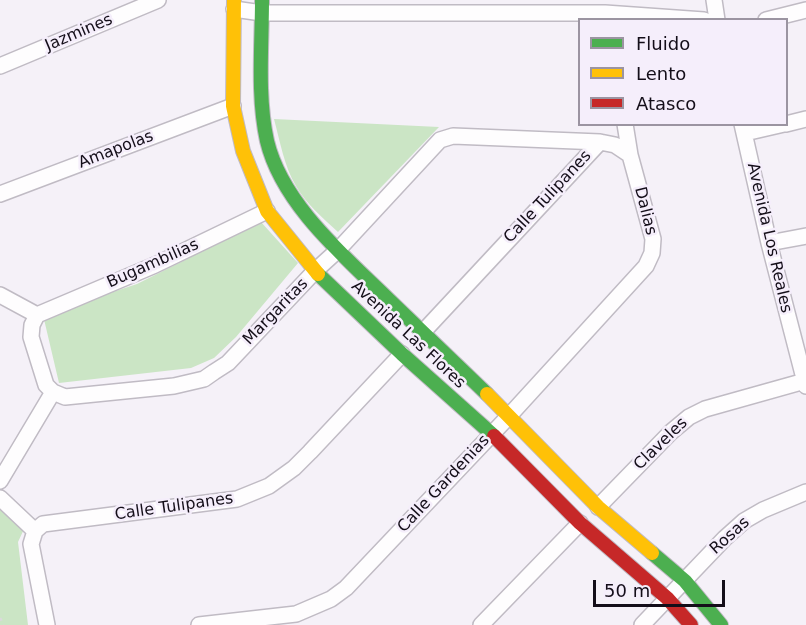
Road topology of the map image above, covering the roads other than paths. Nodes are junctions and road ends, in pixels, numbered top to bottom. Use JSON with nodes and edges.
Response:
{"nodes":[{"id":1,"x":158,"y":0,"type":"edge"},
{"id":2,"x":714,"y":0,"type":"edge"},
{"id":3,"x":234,"y":5,"type":"edge"},
{"id":4,"x":262,"y":7,"type":"edge"},
{"id":5,"x":806,"y":10,"type":"edge"},
{"id":6,"x":606,"y":16,"type":"edge"},
{"id":7,"x":655,"y":18,"type":"edge"},
{"id":8,"x":717,"y":18,"type":"edge"},
{"id":9,"x":774,"y":18,"type":"edge"},
{"id":10,"x":0,"y":66,"type":"edge"},
{"id":11,"x":233,"y":106,"type":"junction"},
{"id":12,"x":806,"y":119,"type":"edge"},
{"id":13,"x":788,"y":123,"type":"edge"},
{"id":14,"x":625,"y":126,"type":"edge"},
{"id":15,"x":768,"y":126,"type":"edge"},
{"id":16,"x":743,"y":129,"type":"edge"},
{"id":17,"x":600,"y":142,"type":"junction"},
{"id":18,"x":630,"y":155,"type":"junction"},
{"id":19,"x":0,"y":194,"type":"edge"},
{"id":20,"x":267,"y":211,"type":"junction"},
{"id":21,"x":806,"y":236,"type":"edge"},
{"id":22,"x":769,"y":243,"type":"junction"},
{"id":23,"x":338,"y":250,"type":"junction"},
{"id":24,"x":646,"y":266,"type":"joint"},
{"id":25,"x":315,"y":271,"type":"junction"},
{"id":26,"x":0,"y":295,"type":"edge"},
{"id":27,"x":37,"y":315,"type":"junction"},
{"id":28,"x":423,"y":332,"type":"junction"},
{"id":29,"x":801,"y":353,"type":"edge"},
{"id":30,"x":402,"y":354,"type":"junction"},
{"id":31,"x":805,"y":383,"type":"edge"},
{"id":32,"x":53,"y":392,"type":"junction"},
{"id":33,"x":509,"y":416,"type":"junction"},
{"id":34,"x":492,"y":434,"type":"junction"},
{"id":35,"x":0,"y":481,"type":"edge"},
{"id":36,"x":806,"y":492,"type":"edge"},
{"id":37,"x":0,"y":498,"type":"edge"},
{"id":38,"x":598,"y":507,"type":"junction"},
{"id":39,"x":580,"y":523,"type":"junction"},
{"id":40,"x":34,"y":531,"type":"junction"},
{"id":41,"x":685,"y":581,"type":"junction"},
{"id":42,"x":668,"y":598,"type":"junction"},
{"id":43,"x":47,"y":625,"type":"edge"},
{"id":44,"x":199,"y":625,"type":"edge"},
{"id":45,"x":481,"y":625,"type":"edge"},
{"id":46,"x":642,"y":625,"type":"edge"},
{"id":47,"x":691,"y":625,"type":"edge"},
{"id":48,"x":721,"y":625,"type":"edge"}],
"edges":[{"from":1,"to":10,"type":"street","name":"Jazmines"},
{"from":2,"to":8,"type":"street"},
{"from":3,"to":4,"type":"street"},
{"from":3,"to":11,"type":"street","name":"Avenida Las Flores"},
{"from":4,"to":6,"type":"street"},
{"from":4,"to":23,"type":"street","name":"Avenida Las Flores"},
{"from":5,"to":9,"type":"street"},
{"from":6,"to":7,"type":"street"},
{"from":11,"to":19,"type":"street","name":"Amapolas"},
{"from":11,"to":20,"type":"street","name":"Avenida Las Flores"},
{"from":12,"to":13,"type":"street"},
{"from":14,"to":18,"type":"street","name":"Dalias"},
{"from":15,"to":16,"type":"street"},
{"from":16,"to":22,"type":"street","name":"Avenida Los Reales"},
{"from":17,"to":18,"type":"street"},
{"from":17,"to":23,"type":"street","name":"Margaritas"},
{"from":17,"to":28,"type":"street","name":"Calle Tulipanes"},
{"from":18,"to":24,"type":"street","name":"Dalias"},
{"from":20,"to":25,"type":"street","name":"Avenida Las Flores"},
{"from":20,"to":27,"type":"street","name":"Bugambilias"},
{"from":21,"to":22,"type":"street"},
{"from":22,"to":29,"type":"street","name":"Avenida Los Reales"},
{"from":23,"to":25,"type":"street","name":"Margaritas"},
{"from":23,"to":28,"type":"street","name":"Avenida Las Flores"},
{"from":24,"to":33,"type":"street","name":"Calle Gardenias"},
{"from":25,"to":30,"type":"street","name":"Avenida Las Flores"},
{"from":25,"to":32,"type":"street","name":"Margaritas"},
{"from":26,"to":27,"type":"street"},
{"from":27,"to":32,"type":"street"},
{"from":28,"to":33,"type":"street","name":"Avenida Las Flores"},
{"from":29,"to":31,"type":"street","name":"Avenida Los Reales"},
{"from":30,"to":34,"type":"street","name":"Avenida Las Flores"},
{"from":30,"to":40,"type":"street","name":"Calle Tulipanes"},
{"from":31,"to":38,"type":"street","name":"Claveles"},
{"from":32,"to":35,"type":"street"},
{"from":33,"to":34,"type":"street","name":"Calle Gardenias"},
{"from":33,"to":38,"type":"street","name":"Avenida Las Flores"},
{"from":34,"to":39,"type":"street","name":"Avenida Las Flores"},
{"from":34,"to":44,"type":"street","name":"Calle Gardenias"},
{"from":36,"to":41,"type":"street","name":"Rosas"},
{"from":37,"to":40,"type":"street"},
{"from":38,"to":41,"type":"street","name":"Avenida Las Flores"},
{"from":39,"to":42,"type":"street","name":"Avenida Las Flores"},
{"from":39,"to":45,"type":"street"},
{"from":40,"to":43,"type":"street"},
{"from":41,"to":42,"type":"street","name":"Rosas"},
{"from":41,"to":48,"type":"street","name":"Avenida Las Flores"},
{"from":42,"to":46,"type":"street","name":"Rosas"},
{"from":42,"to":47,"type":"street","name":"Avenida Las Flores"}]}
